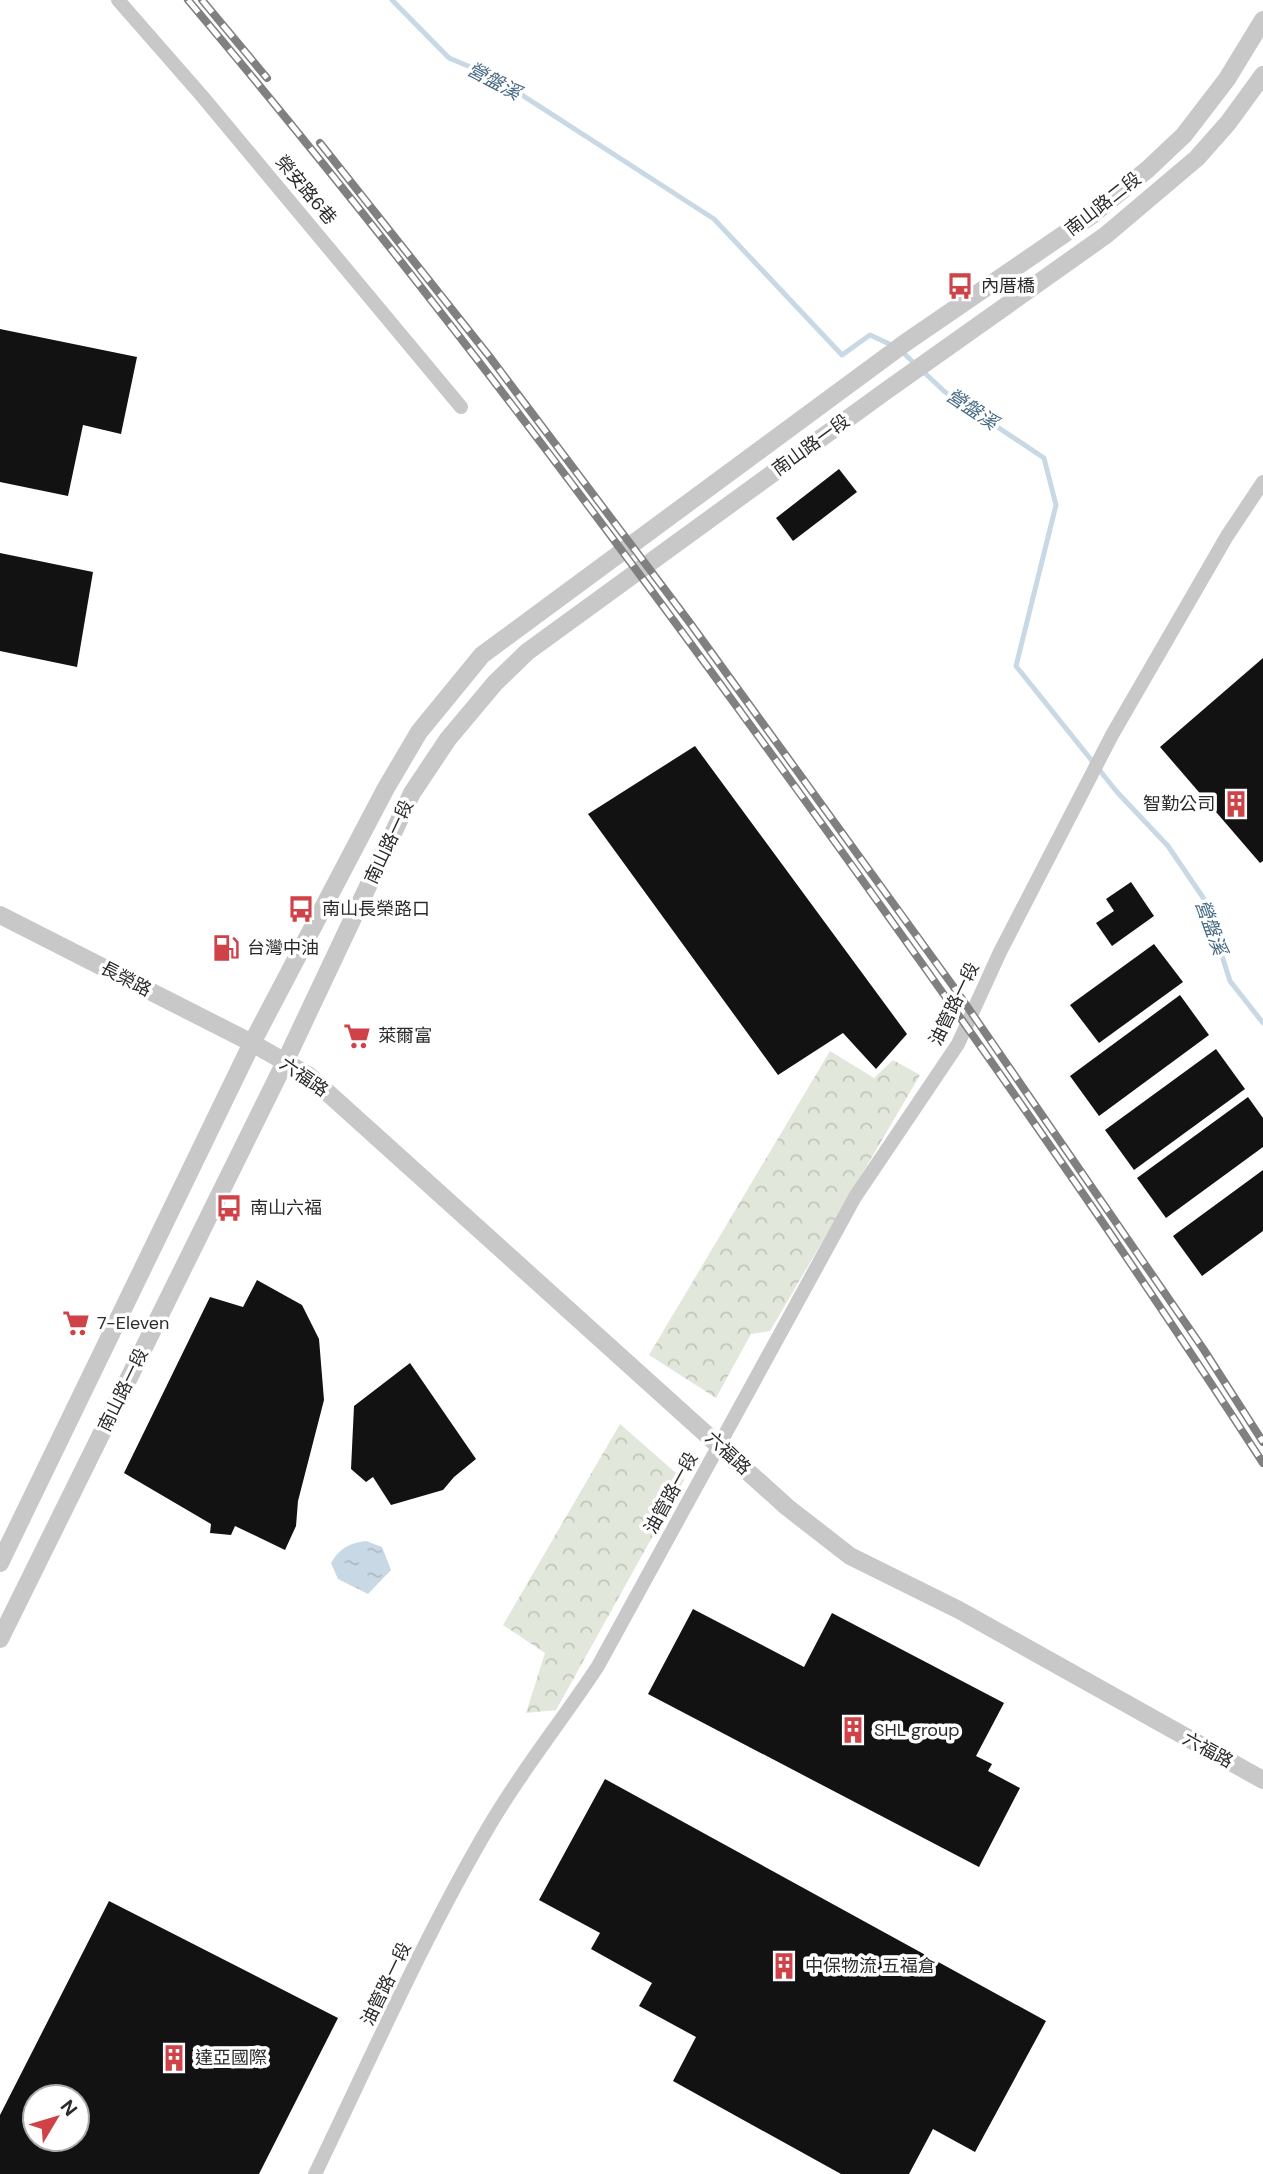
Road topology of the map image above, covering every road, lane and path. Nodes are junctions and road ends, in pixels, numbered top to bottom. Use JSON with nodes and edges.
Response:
{"nodes":[{"id":1,"x":118,"y":0,"type":"edge"},
{"id":2,"x":1263,"y":20,"type":"edge"},
{"id":3,"x":1263,"y":75,"type":"edge"},
{"id":4,"x":866,"y":372,"type":"joint"},
{"id":5,"x":883,"y":393,"type":"joint"},
{"id":6,"x":461,"y":407,"type":"dead end"},
{"id":7,"x":1263,"y":482,"type":"edge"},
{"id":8,"x":0,"y":915,"type":"edge"},
{"id":9,"x":252,"y":1043,"type":"junction"},
{"id":10,"x":285,"y":1062,"type":"junction"},
{"id":11,"x":719,"y":1445,"type":"junction"},
{"id":12,"x":0,"y":1563,"type":"edge"},
{"id":13,"x":0,"y":1639,"type":"edge"},
{"id":14,"x":1263,"y":1780,"type":"edge"},
{"id":15,"x":315,"y":2174,"type":"edge"}],
"edges":[{"from":1,"to":6,"type":"street","name":"榮安路6巷"},
{"from":2,"to":4,"type":"street","name":"南山路二段"},
{"from":3,"to":5,"type":"street","name":"南山路二段"},
{"from":4,"to":9,"type":"street","name":"南山路一段"},
{"from":5,"to":10,"type":"street","name":"南山路一段"},
{"from":7,"to":11,"type":"street","name":"油管路一段"},
{"from":8,"to":9,"type":"street","name":"長榮路"},
{"from":9,"to":10,"type":"street","name":"六福路"},
{"from":9,"to":12,"type":"street","name":"南山路一段"},
{"from":10,"to":11,"type":"street","name":"六福路"},
{"from":10,"to":13,"type":"street","name":"南山路一段"},
{"from":11,"to":14,"type":"street","name":"六福路"},
{"from":11,"to":15,"type":"street","name":"油管路一段"}]}
